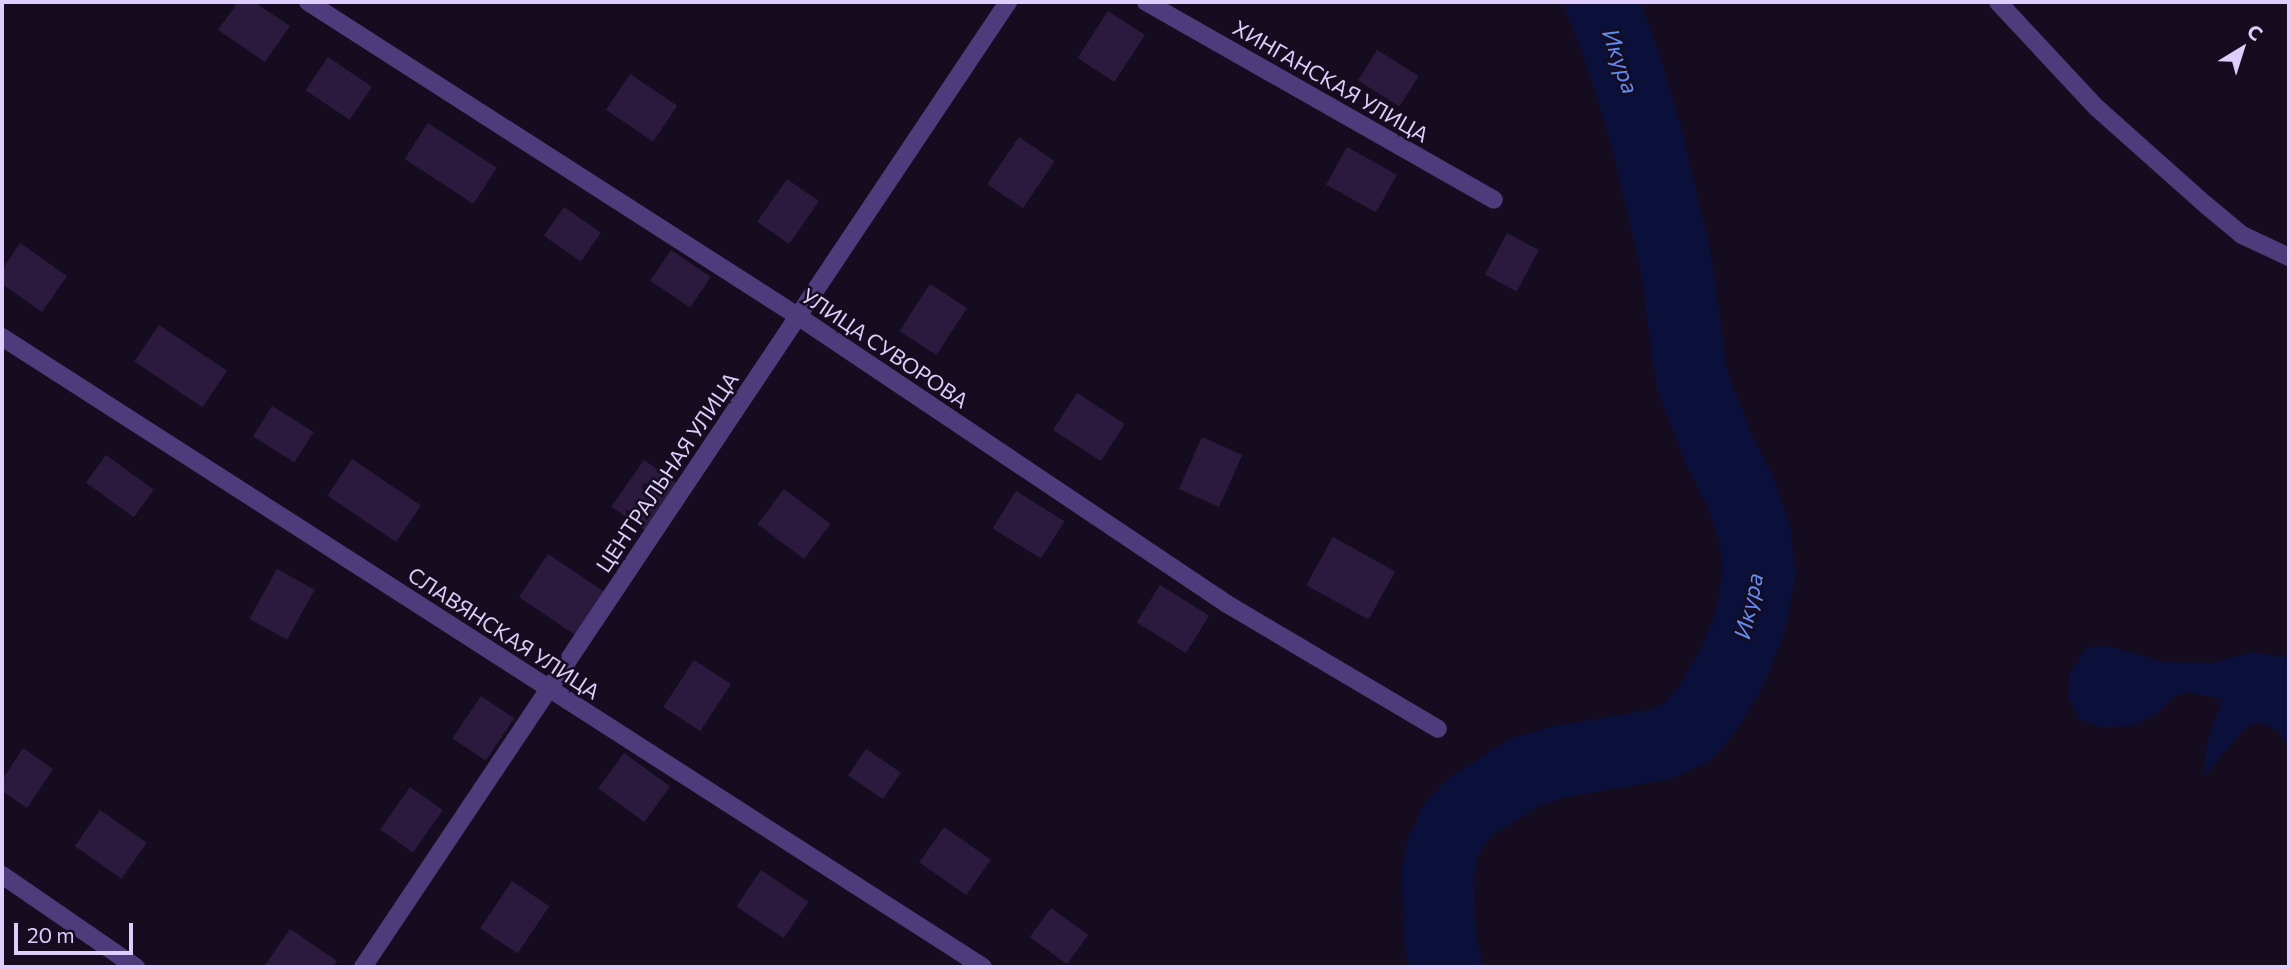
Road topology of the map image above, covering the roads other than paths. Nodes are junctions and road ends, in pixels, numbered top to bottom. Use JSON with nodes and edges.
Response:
{"nodes":[{"id":1,"x":308,"y":2,"type":"edge"},
{"id":2,"x":1008,"y":2,"type":"edge"},
{"id":3,"x":1146,"y":2,"type":"edge"},
{"id":4,"x":1998,"y":2,"type":"edge"},
{"id":5,"x":1494,"y":200,"type":"dead end"},
{"id":6,"x":2289,"y":257,"type":"edge"},
{"id":7,"x":799,"y":317,"type":"junction"},
{"id":8,"x":2,"y":337,"type":"edge"},
{"id":9,"x":548,"y":689,"type":"junction"},
{"id":10,"x":1438,"y":729,"type":"dead end"},
{"id":11,"x":2,"y":875,"type":"edge"},
{"id":12,"x":136,"y":967,"type":"edge"},
{"id":13,"x":363,"y":967,"type":"edge"},
{"id":14,"x":983,"y":967,"type":"edge"}],
"edges":[{"from":1,"to":7,"type":"street","name":"УЛИЦА СУВОРОВА"},
{"from":2,"to":7,"type":"street","name":"ЦЕНТРАЛЬНАЯ УЛИЦА"},
{"from":3,"to":5,"type":"street","name":"ХИНГАНСКАЯ УЛИЦА"},
{"from":4,"to":6,"type":"street"},
{"from":7,"to":9,"type":"street","name":"ЦЕНТРАЛЬНАЯ УЛИЦА"},
{"from":7,"to":10,"type":"street","name":"УЛИЦА СУВОРОВА"},
{"from":8,"to":9,"type":"street","name":"СЛАВЯНСКАЯ УЛИЦА"},
{"from":9,"to":13,"type":"street","name":"ЦЕНТРАЛЬНАЯ УЛИЦА"},
{"from":9,"to":14,"type":"street","name":"СЛАВЯНСКАЯ УЛИЦА"},
{"from":11,"to":12,"type":"street"}]}
